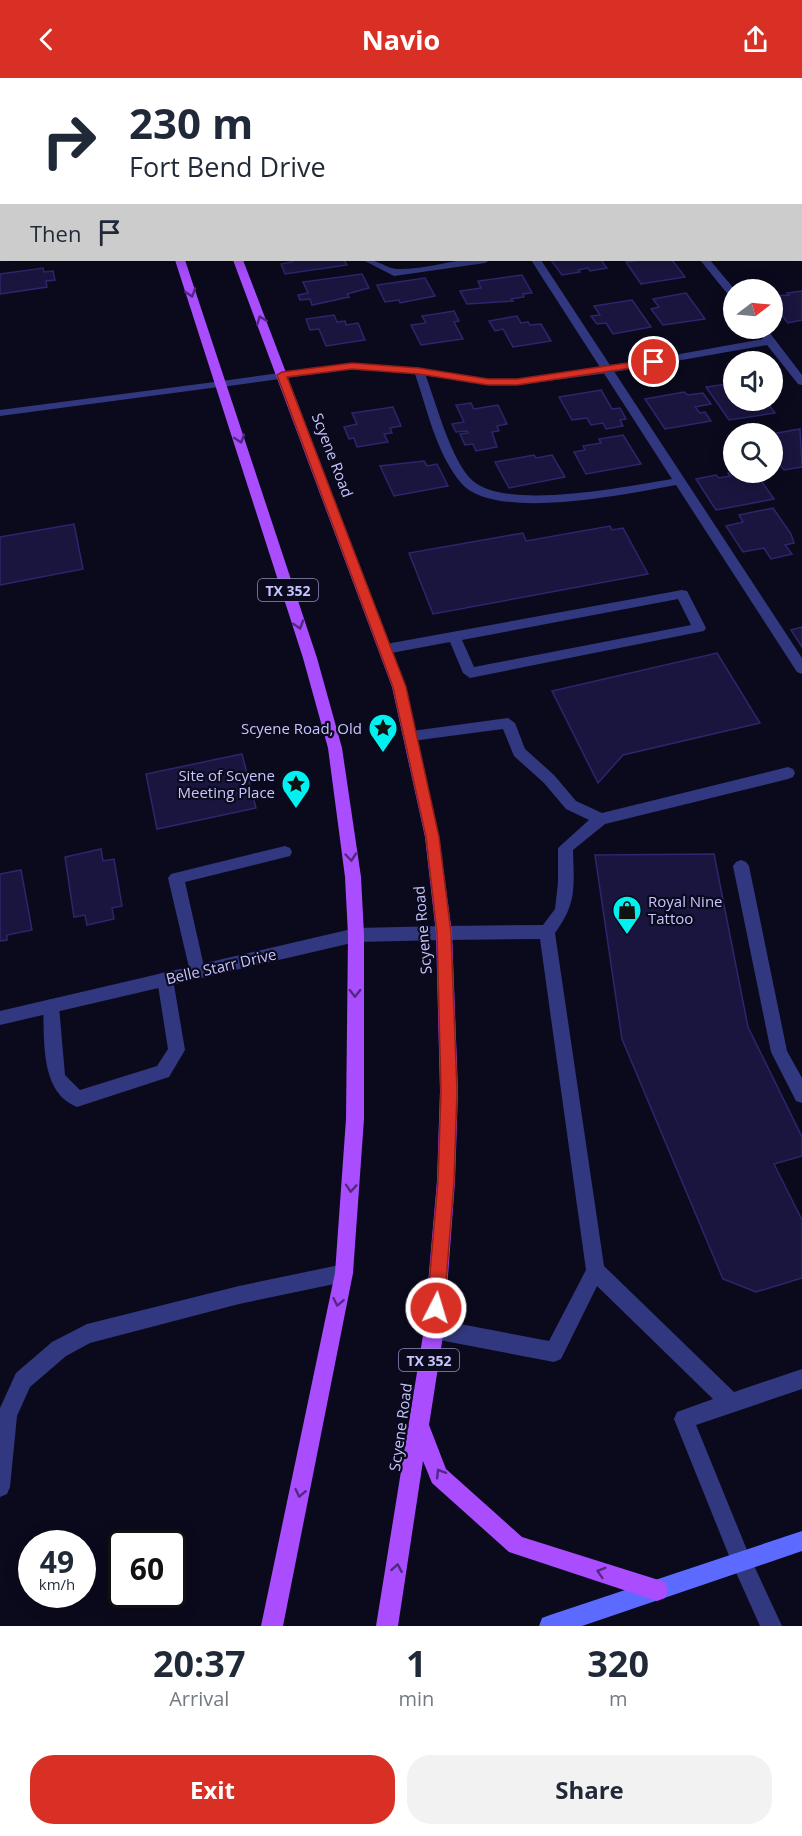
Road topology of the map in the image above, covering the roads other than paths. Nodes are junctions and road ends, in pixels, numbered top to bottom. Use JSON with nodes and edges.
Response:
{"nodes":[{"id":1,"x":180,"y":261,"type":"edge"},
{"id":2,"x":238,"y":261,"type":"edge"},
{"id":3,"x":370,"y":261,"type":"edge"},
{"id":4,"x":478,"y":261,"type":"edge"},
{"id":5,"x":537,"y":261,"type":"edge"},
{"id":6,"x":706,"y":261,"type":"edge"},
{"id":7,"x":723,"y":282,"type":"edge"},
{"id":8,"x":769,"y":341,"type":"joint"},
{"id":9,"x":608,"y":370,"type":"junction"},
{"id":10,"x":419,"y":371,"type":"junction"},
{"id":11,"x":282,"y":375,"type":"junction"},
{"id":12,"x":802,"y":382,"type":"edge"},
{"id":13,"x":222,"y":384,"type":"junction"},
{"id":14,"x":0,"y":413,"type":"edge"},
{"id":15,"x":680,"y":481,"type":"junction"},
{"id":16,"x":454,"y":636,"type":"junction"},
{"id":17,"x":386,"y":649,"type":"junction"},
{"id":18,"x":802,"y":669,"type":"edge"},
{"id":19,"x":412,"y":736,"type":"junction"},
{"id":20,"x":788,"y":773,"type":"dead end"},
{"id":21,"x":601,"y":819,"type":"junction"},
{"id":22,"x":285,"y":852,"type":"dead end"},
{"id":23,"x":741,"y":866,"type":"dead end"},
{"id":24,"x":547,"y":932,"type":"junction"},
{"id":25,"x":444,"y":933,"type":"junction"},
{"id":26,"x":356,"y":935,"type":"junction"},
{"id":27,"x":197,"y":971,"type":"junction"},
{"id":28,"x":165,"y":979,"type":"junction"},
{"id":29,"x":51,"y":1006,"type":"junction"},
{"id":30,"x":0,"y":1018,"type":"edge"},
{"id":31,"x":802,"y":1095,"type":"edge"},
{"id":32,"x":595,"y":1271,"type":"junction"},
{"id":33,"x":344,"y":1273,"type":"junction"},
{"id":34,"x":434,"y":1329,"type":"junction"},
{"id":35,"x":802,"y":1378,"type":"edge"},
{"id":36,"x":731,"y":1403,"type":"junction"},
{"id":37,"x":420,"y":1427,"type":"junction"},
{"id":38,"x":0,"y":1487,"type":"edge"},
{"id":39,"x":802,"y":1541,"type":"edge"},
{"id":40,"x":741,"y":1561,"type":"junction"},
{"id":41,"x":657,"y":1590,"type":"junction"},
{"id":42,"x":272,"y":1626,"type":"edge"},
{"id":43,"x":387,"y":1626,"type":"edge"},
{"id":44,"x":550,"y":1626,"type":"edge"},
{"id":45,"x":771,"y":1626,"type":"edge"}],
"edges":[{"from":1,"to":13,"type":"main road","number":"TX 352","one_way":true},
{"from":11,"to":2,"type":"main road","name":"Scyene Road","number":"TX 352","one_way":true},
{"from":3,"to":4,"type":"street"},
{"from":5,"to":9,"type":"street"},
{"from":6,"to":7,"type":"street"},
{"from":8,"to":9,"type":"street"},
{"from":8,"to":12,"type":"street"},
{"from":9,"to":10,"type":"street"},
{"from":9,"to":15,"type":"street"},
{"from":10,"to":11,"type":"street"},
{"from":10,"to":15,"type":"street"},
{"from":11,"to":13,"type":"street"},
{"from":11,"to":17,"type":"main road","name":"Scyene Road","number":"TX 352"},
{"from":13,"to":14,"type":"street"},
{"from":13,"to":26,"type":"main road","number":"TX 352","one_way":true},
{"from":15,"to":18,"type":"street"},
{"from":16,"to":16,"type":"street"},
{"from":16,"to":17,"type":"street"},
{"from":17,"to":19,"type":"main road","name":"Scyene Road","number":"TX 352"},
{"from":19,"to":21,"type":"street"},
{"from":19,"to":25,"type":"main road","name":"Scyene Road","number":"TX 352"},
{"from":20,"to":21,"type":"street"},
{"from":21,"to":24,"type":"street"},
{"from":22,"to":27,"type":"street"},
{"from":23,"to":31,"type":"street"},
{"from":24,"to":25,"type":"street","name":"Belle Starr Drive"},
{"from":24,"to":32,"type":"street"},
{"from":25,"to":26,"type":"street","name":"Belle Starr Drive"},
{"from":25,"to":34,"type":"main road","name":"Scyene Road","number":"TX 352"},
{"from":26,"to":27,"type":"street","name":"Belle Starr Drive"},
{"from":26,"to":33,"type":"main road","number":"TX 352","one_way":true},
{"from":27,"to":28,"type":"street","name":"Belle Starr Drive"},
{"from":28,"to":29,"type":"street","name":"Belle Starr Drive"},
{"from":28,"to":29,"type":"street"},
{"from":29,"to":30,"type":"street","name":"Belle Starr Drive"},
{"from":32,"to":34,"type":"street"},
{"from":32,"to":36,"type":"street"},
{"from":33,"to":38,"type":"street"},
{"from":33,"to":42,"type":"main road","number":"TX 352","one_way":true},
{"from":34,"to":37,"type":"main road","name":"Scyene Road","number":"TX 352"},
{"from":35,"to":36,"type":"street"},
{"from":36,"to":40,"type":"street"},
{"from":41,"to":37,"type":"main road","one_way":true},
{"from":43,"to":37,"type":"main road","name":"Scyene Road","number":"TX 352","one_way":true},
{"from":39,"to":40,"type":"street"},
{"from":40,"to":41,"type":"street"},
{"from":40,"to":45,"type":"street"},
{"from":41,"to":44,"type":"street"}]}
